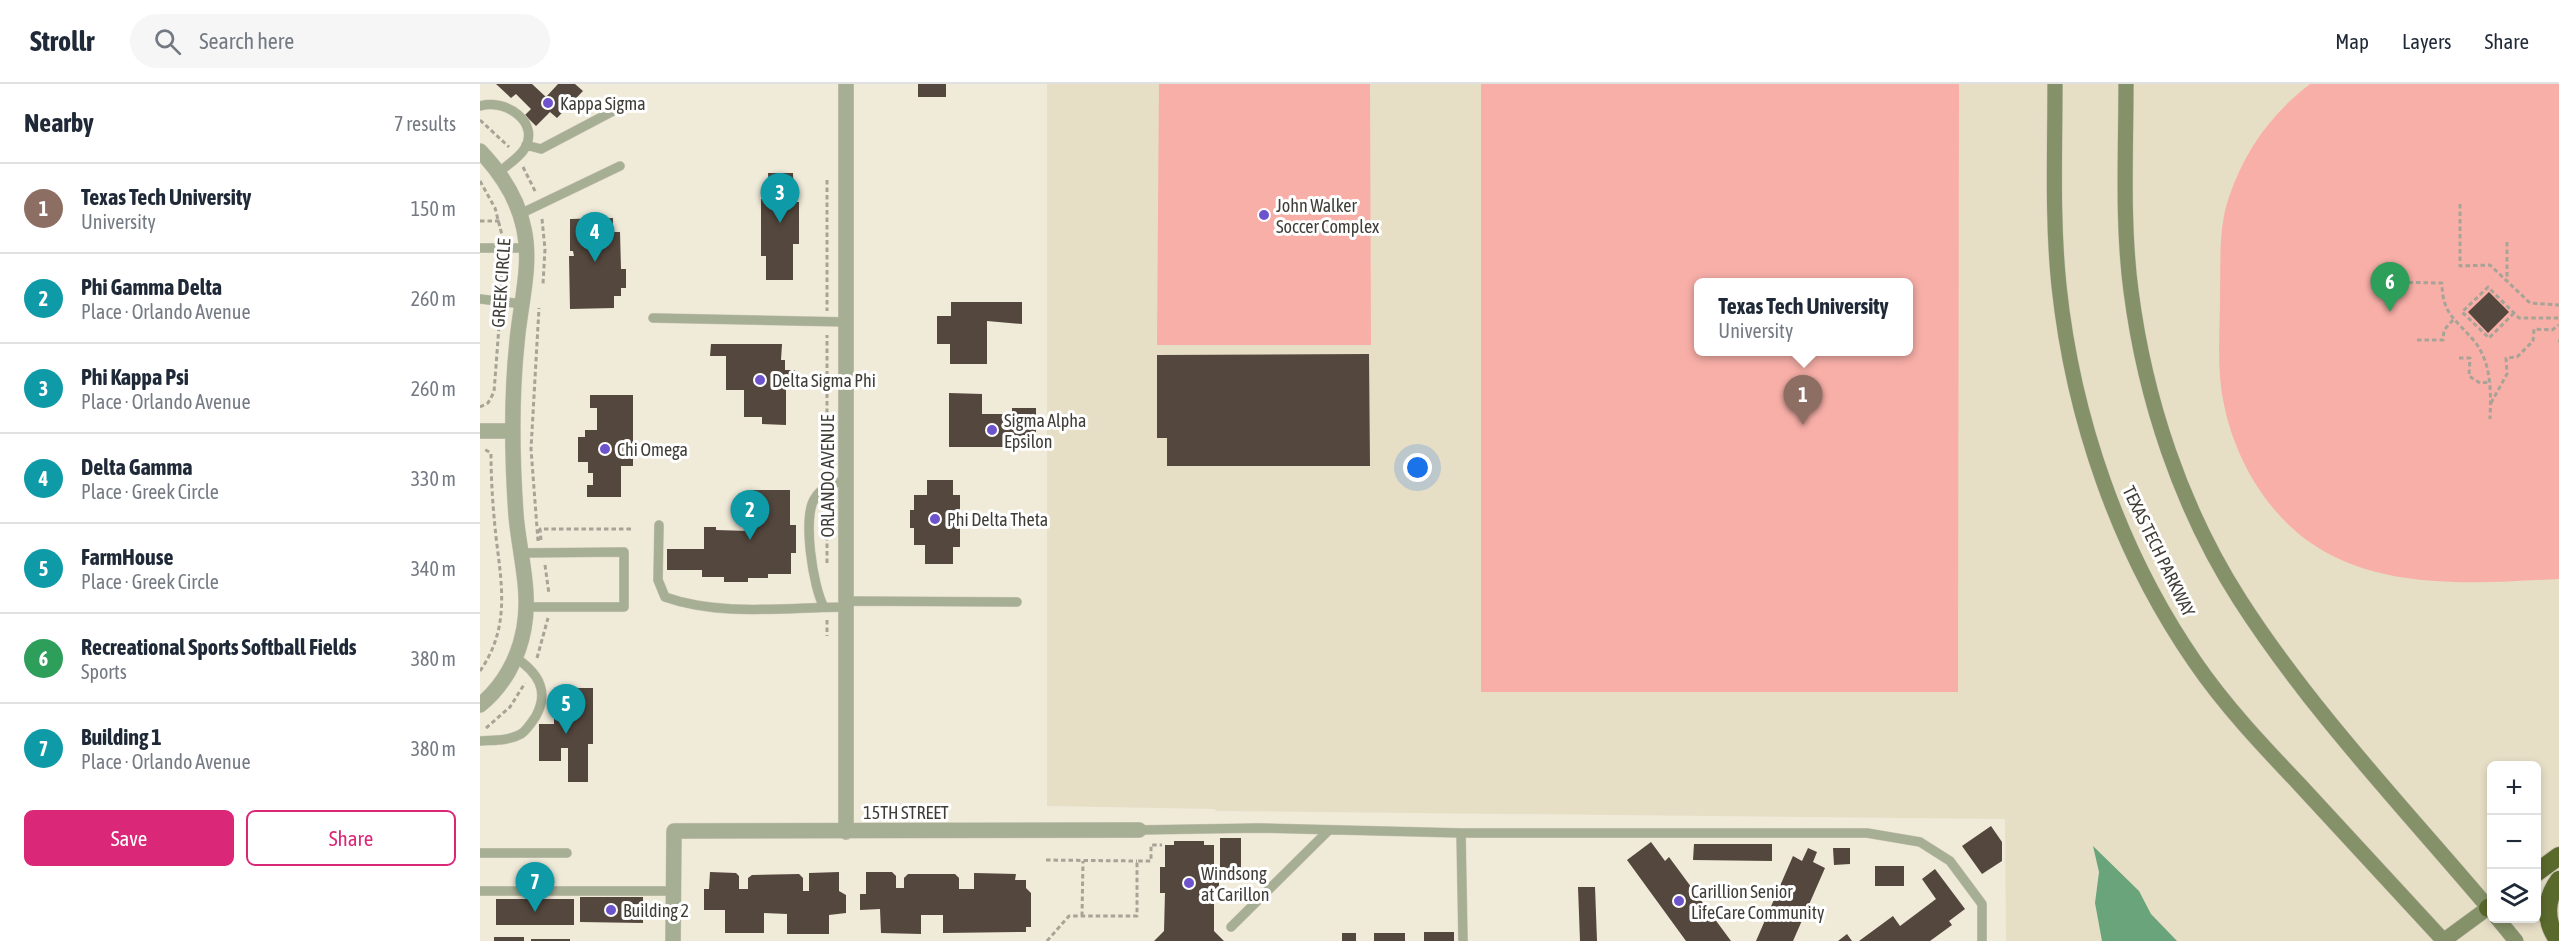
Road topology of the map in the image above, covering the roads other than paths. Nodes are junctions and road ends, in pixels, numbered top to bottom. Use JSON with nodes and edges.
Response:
{"nodes":[{"id":1,"x":846,"y":84,"type":"edge"},
{"id":2,"x":2055,"y":84,"type":"edge"},
{"id":3,"x":2126,"y":84,"type":"edge"},
{"id":4,"x":481,"y":104,"type":"edge"},
{"id":5,"x":615,"y":110,"type":"dead end"},
{"id":6,"x":526,"y":145,"type":"junction"},
{"id":7,"x":480,"y":151,"type":"edge"},
{"id":8,"x":620,"y":166,"type":"dead end"},
{"id":9,"x":498,"y":173,"type":"junction"},
{"id":10,"x":520,"y":214,"type":"junction"},
{"id":11,"x":480,"y":248,"type":"edge"},
{"id":12,"x":526,"y":248,"type":"junction"},
{"id":13,"x":480,"y":299,"type":"edge"},
{"id":14,"x":522,"y":304,"type":"junction"},
{"id":15,"x":653,"y":318,"type":"dead end"},
{"id":16,"x":846,"y":322,"type":"junction"},
{"id":17,"x":480,"y":431,"type":"edge"},
{"id":18,"x":513,"y":431,"type":"junction"},
{"id":19,"x":846,"y":480,"type":"junction"},
{"id":20,"x":659,"y":525,"type":"dead end"},
{"id":21,"x":521,"y":553,"type":"junction"},
{"id":22,"x":1017,"y":602,"type":"dead end"},
{"id":23,"x":846,"y":604,"type":"junction"},
{"id":24,"x":526,"y":607,"type":"junction"},
{"id":25,"x":825,"y":607,"type":"junction"},
{"id":26,"x":516,"y":658,"type":"junction"},
{"id":27,"x":480,"y":705,"type":"edge"},
{"id":28,"x":480,"y":741,"type":"edge"},
{"id":29,"x":1139,"y":830,"type":"joint"},
{"id":30,"x":1329,"y":830,"type":"junction"},
{"id":31,"x":846,"y":832,"type":"junction"},
{"id":32,"x":1461,"y":833,"type":"junction"},
{"id":33,"x":480,"y":853,"type":"edge"},
{"id":34,"x":567,"y":853,"type":"dead end"},
{"id":35,"x":2559,"y":856,"type":"edge"},
{"id":36,"x":2541,"y":869,"type":"edge"},
{"id":37,"x":2559,"y":880,"type":"edge"},
{"id":38,"x":480,"y":891,"type":"edge"},
{"id":39,"x":674,"y":891,"type":"junction"},
{"id":40,"x":2487,"y":905,"type":"edge"},
{"id":41,"x":2487,"y":914,"type":"edge"},
{"id":42,"x":2502,"y":923,"type":"edge"},
{"id":43,"x":1231,"y":927,"type":"dead end"},
{"id":44,"x":2513,"y":937,"type":"edge"},
{"id":45,"x":673,"y":941,"type":"edge"},
{"id":46,"x":1462,"y":941,"type":"edge"},
{"id":47,"x":1982,"y":941,"type":"edge"},
{"id":48,"x":2444,"y":941,"type":"edge"},
{"id":49,"x":2559,"y":941,"type":"edge"}],
"edges":[{"from":1,"to":16,"type":"street","name":"ORLANDO AVENUE"},
{"from":2,"to":48,"type":"main road","name":"TEXAS TECH PARKWAY"},
{"from":3,"to":40,"type":"main road"},
{"from":4,"to":6,"type":"lane"},
{"from":5,"to":6,"type":"lane"},
{"from":6,"to":9,"type":"lane"},
{"from":7,"to":9,"type":"street","name":"GREEK CIRCLE"},
{"from":8,"to":10,"type":"lane"},
{"from":9,"to":10,"type":"street","name":"GREEK CIRCLE"},
{"from":10,"to":12,"type":"street","name":"GREEK CIRCLE"},
{"from":11,"to":12,"type":"lane"},
{"from":12,"to":14,"type":"street","name":"GREEK CIRCLE"},
{"from":13,"to":14,"type":"lane"},
{"from":14,"to":18,"type":"street","name":"GREEK CIRCLE"},
{"from":15,"to":16,"type":"lane"},
{"from":16,"to":19,"type":"street","name":"ORLANDO AVENUE"},
{"from":17,"to":18,"type":"street"},
{"from":18,"to":21,"type":"street","name":"GREEK CIRCLE"},
{"from":19,"to":23,"type":"street","name":"ORLANDO AVENUE"},
{"from":19,"to":25,"type":"lane"},
{"from":20,"to":25,"type":"lane"},
{"from":21,"to":24,"type":"street","name":"GREEK CIRCLE"},
{"from":21,"to":24,"type":"lane"},
{"from":22,"to":23,"type":"lane"},
{"from":23,"to":25,"type":"lane"},
{"from":23,"to":31,"type":"street","name":"ORLANDO AVENUE"},
{"from":24,"to":26,"type":"street","name":"GREEK CIRCLE"},
{"from":26,"to":27,"type":"street","name":"GREEK CIRCLE"},
{"from":26,"to":28,"type":"lane"},
{"from":29,"to":30,"type":"lane"},
{"from":29,"to":31,"type":"street","name":"15TH STREET"},
{"from":30,"to":32,"type":"lane"},
{"from":30,"to":43,"type":"lane"},
{"from":31,"to":39,"type":"street","name":"15TH STREET"},
{"from":32,"to":46,"type":"lane"},
{"from":32,"to":47,"type":"lane"},
{"from":33,"to":34,"type":"lane"},
{"from":35,"to":36,"type":"highway"},
{"from":37,"to":49,"type":"highway"},
{"from":38,"to":39,"type":"lane"},
{"from":39,"to":45,"type":"street"},
{"from":41,"to":48,"type":"main road"},
{"from":42,"to":44,"type":"main road"}]}
